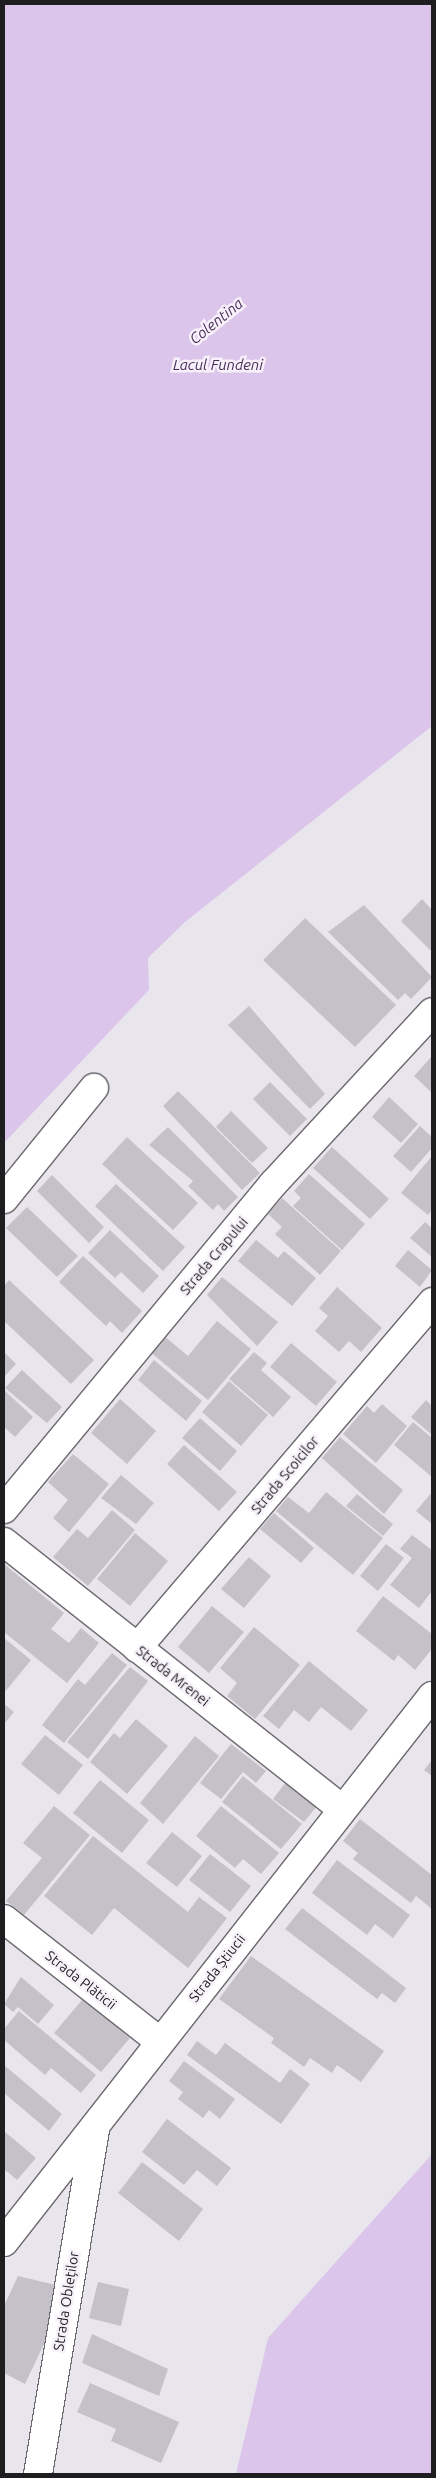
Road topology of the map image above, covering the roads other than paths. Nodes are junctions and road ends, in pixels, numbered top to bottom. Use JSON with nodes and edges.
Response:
{"nodes":[{"id":1,"x":432,"y":1012,"type":"edge"},
{"id":2,"x":94,"y":1088,"type":"dead end"},
{"id":3,"x":4,"y":1199,"type":"edge"},
{"id":4,"x":432,"y":1302,"type":"edge"},
{"id":5,"x":4,"y":1509,"type":"edge"},
{"id":6,"x":4,"y":1542,"type":"edge"},
{"id":7,"x":137,"y":1648,"type":"junction"},
{"id":8,"x":432,"y":1696,"type":"edge"},
{"id":9,"x":342,"y":1809,"type":"junction"},
{"id":10,"x":4,"y":1919,"type":"edge"},
{"id":11,"x":159,"y":2041,"type":"junction"},
{"id":12,"x":95,"y":2127,"type":"junction"},
{"id":13,"x":4,"y":2242,"type":"edge"},
{"id":14,"x":38,"y":2474,"type":"edge"}],
"edges":[{"from":1,"to":5,"type":"street","name":"Strada Crapului"},
{"from":2,"to":3,"type":"street"},
{"from":4,"to":7,"type":"street","name":"Strada Scoicilor"},
{"from":6,"to":7,"type":"street","name":"Strada Mrenei"},
{"from":7,"to":9,"type":"street","name":"Strada Mrenei"},
{"from":8,"to":9,"type":"street","name":"Strada Știucii"},
{"from":9,"to":11,"type":"street","name":"Strada Știucii"},
{"from":10,"to":11,"type":"street","name":"Strada Plăticii"},
{"from":11,"to":12,"type":"street","name":"Strada Știucii"},
{"from":12,"to":13,"type":"street","name":"Strada Știucii"},
{"from":12,"to":14,"type":"street","name":"Strada Obleților"}]}
